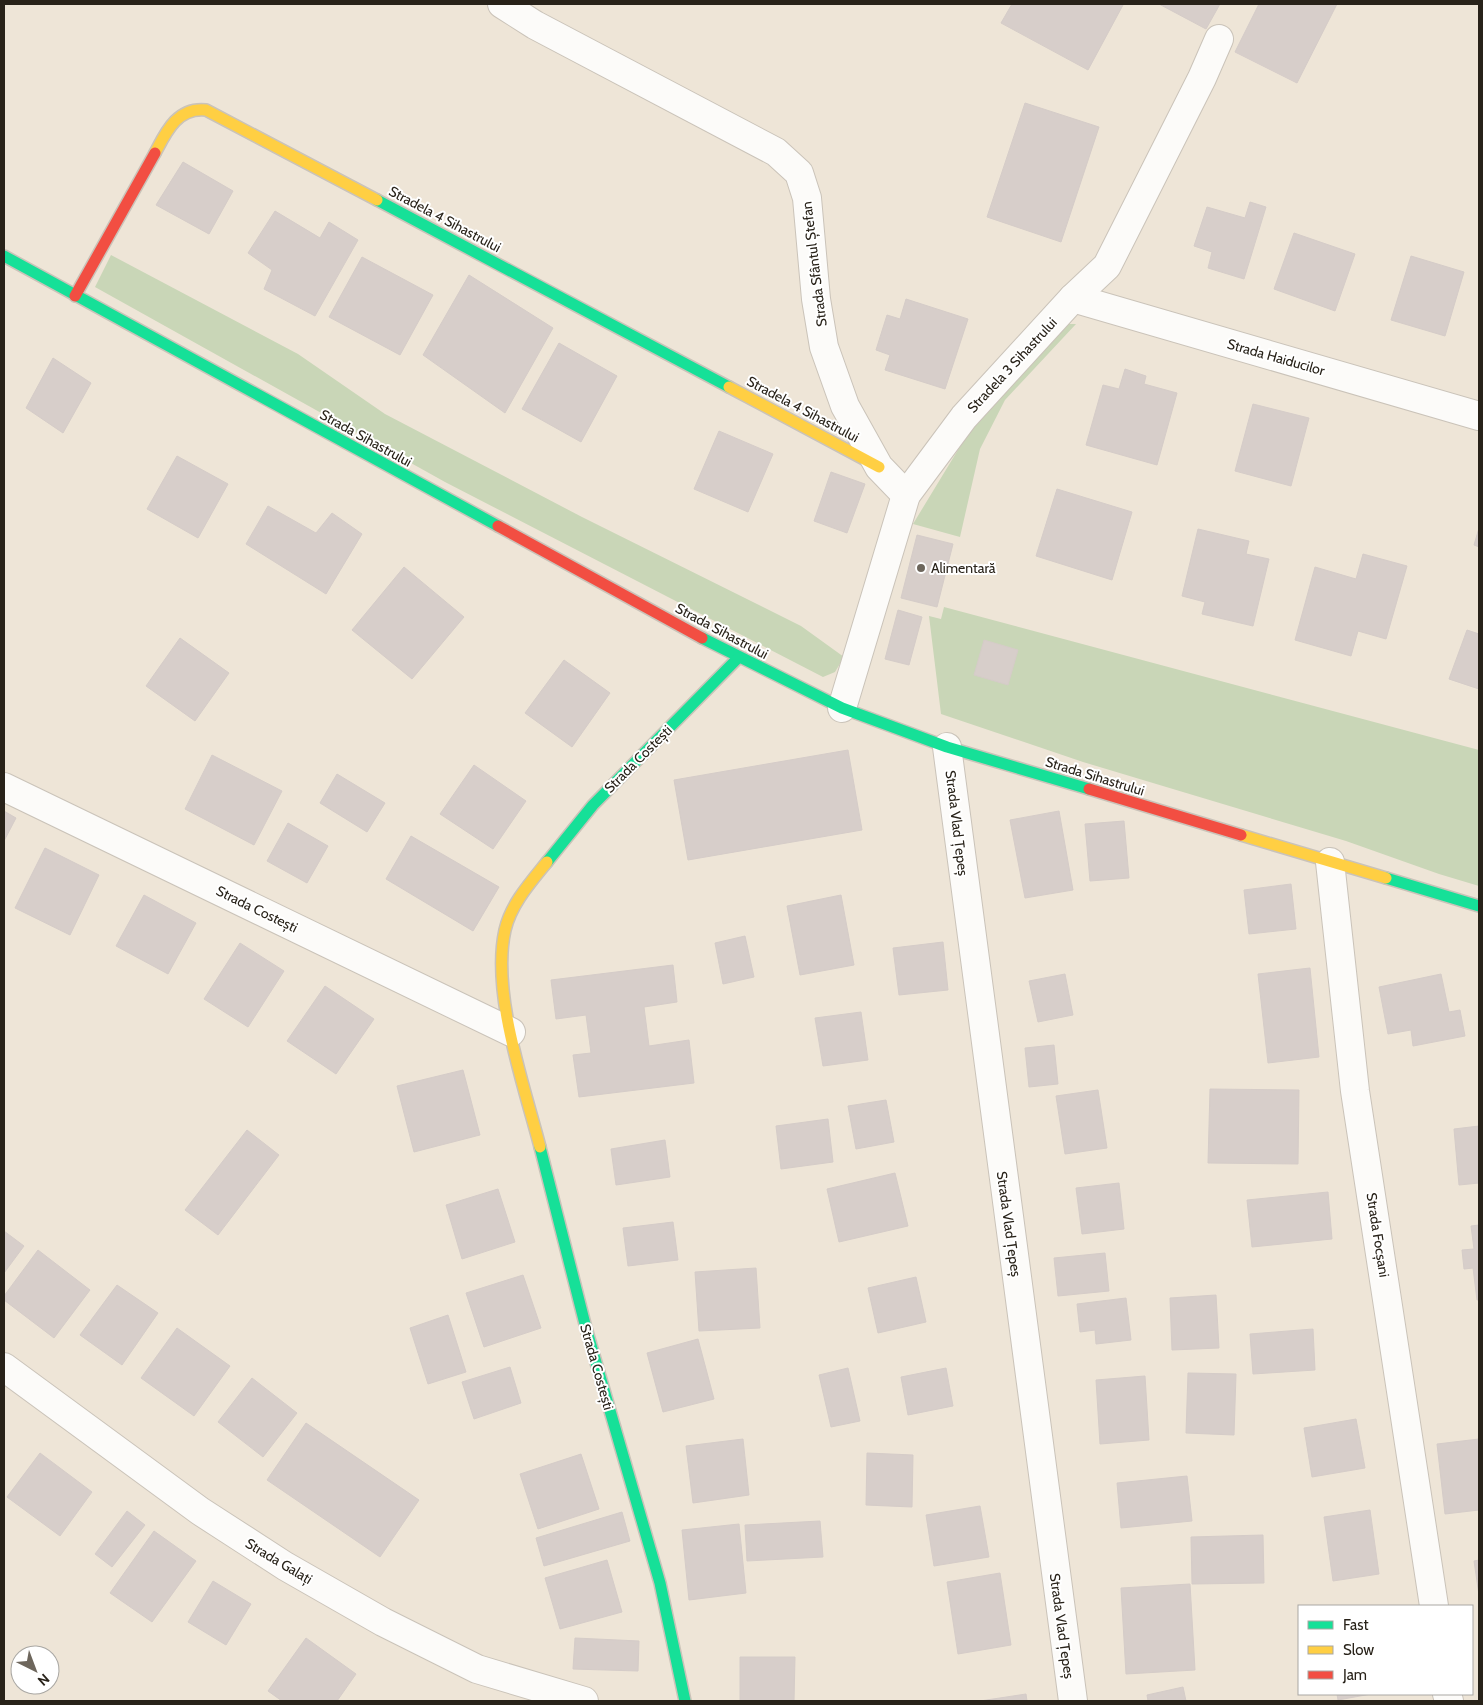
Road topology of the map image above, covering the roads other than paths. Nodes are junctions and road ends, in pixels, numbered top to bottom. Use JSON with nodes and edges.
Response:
{"nodes":[{"id":1,"x":502,"y":4,"type":"edge"},
{"id":2,"x":1219,"y":39,"type":"dead end"},
{"id":3,"x":4,"y":256,"type":"edge"},
{"id":4,"x":75,"y":296,"type":"junction"},
{"id":5,"x":1074,"y":298,"type":"junction"},
{"id":6,"x":1479,"y":416,"type":"edge"},
{"id":7,"x":879,"y":467,"type":"junction"},
{"id":8,"x":906,"y":495,"type":"junction"},
{"id":9,"x":738,"y":658,"type":"junction"},
{"id":10,"x":842,"y":708,"type":"junction"},
{"id":11,"x":947,"y":747,"type":"junction"},
{"id":12,"x":4,"y":787,"type":"edge"},
{"id":13,"x":1330,"y":862,"type":"junction"},
{"id":14,"x":1479,"y":906,"type":"edge"},
{"id":15,"x":511,"y":1032,"type":"junction"},
{"id":16,"x":4,"y":1367,"type":"edge"},
{"id":17,"x":1434,"y":1605,"type":"edge"},
{"id":18,"x":584,"y":1701,"type":"edge"},
{"id":19,"x":685,"y":1701,"type":"edge"},
{"id":20,"x":1073,"y":1701,"type":"edge"}],
"edges":[{"from":1,"to":7,"type":"street","name":"Strada Sfântul Ștefan"},
{"from":2,"to":5,"type":"street","name":"Stradela 3 Sihastrului"},
{"from":3,"to":4,"type":"street","name":"Strada Sihastrului"},
{"from":4,"to":7,"type":"street","name":"Stradela 4 Sihastrului"},
{"from":4,"to":9,"type":"street","name":"Strada Sihastrului"},
{"from":5,"to":6,"type":"street","name":"Strada Haiducilor"},
{"from":5,"to":8,"type":"street","name":"Stradela 3 Sihastrului"},
{"from":7,"to":8,"type":"street","name":"Strada Sfântul Ștefan"},
{"from":8,"to":10,"type":"street","name":"Stradela 3 Sihastrului"},
{"from":9,"to":10,"type":"street","name":"Strada Sihastrului"},
{"from":9,"to":15,"type":"street","name":"Strada Costești"},
{"from":10,"to":11,"type":"street","name":"Strada Sihastrului"},
{"from":11,"to":13,"type":"street","name":"Strada Sihastrului"},
{"from":11,"to":20,"type":"street","name":"Strada Vlad Țepeș"},
{"from":12,"to":15,"type":"street","name":"Strada Costești"},
{"from":13,"to":14,"type":"street","name":"Strada Sihastrului"},
{"from":13,"to":17,"type":"street","name":"Strada Focșani"},
{"from":15,"to":19,"type":"street","name":"Strada Costești"},
{"from":16,"to":18,"type":"street","name":"Strada Galați"}]}
